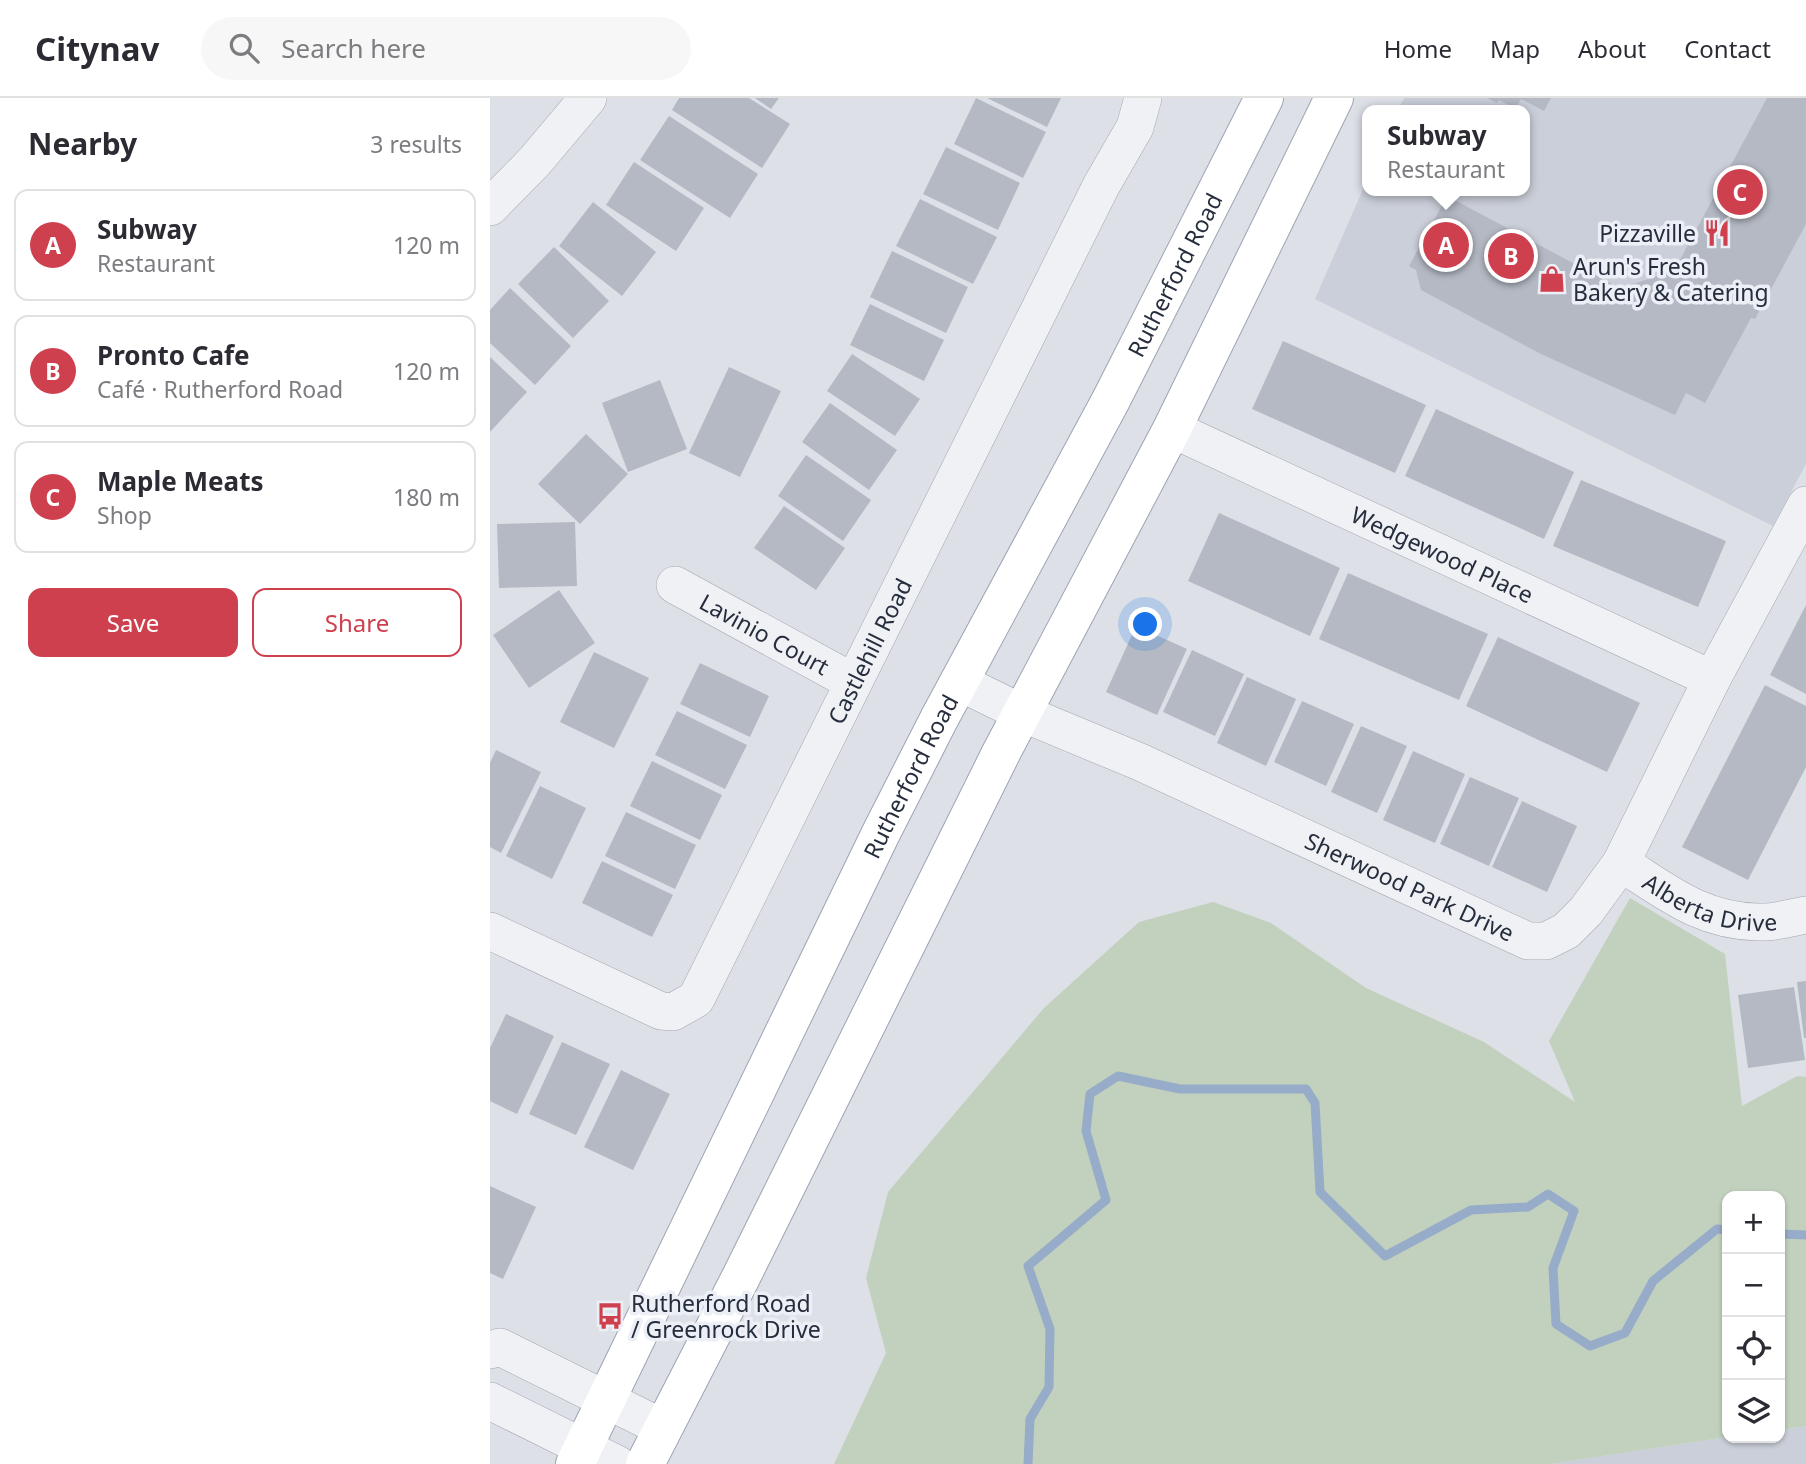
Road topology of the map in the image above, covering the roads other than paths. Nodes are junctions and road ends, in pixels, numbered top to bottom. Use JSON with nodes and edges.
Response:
{"nodes":[{"id":1,"x":589,"y":98,"type":"edge"},
{"id":2,"x":1143,"y":98,"type":"edge"},
{"id":3,"x":1264,"y":98,"type":"edge"},
{"id":4,"x":1334,"y":98,"type":"edge"},
{"id":5,"x":490,"y":207,"type":"edge"},
{"id":6,"x":1172,"y":429,"type":"junction"},
{"id":7,"x":1806,"y":505,"type":"edge"},
{"id":8,"x":675,"y":585,"type":"dead end"},
{"id":9,"x":1712,"y":679,"type":"junction"},
{"id":10,"x":853,"y":682,"type":"junction"},
{"id":11,"x":959,"y":682,"type":"junction"},
{"id":12,"x":1022,"y":713,"type":"junction"},
{"id":13,"x":1621,"y":863,"type":"junction"},
{"id":14,"x":1806,"y":915,"type":"edge"},
{"id":15,"x":490,"y":930,"type":"edge"},
{"id":16,"x":490,"y":1350,"type":"edge"},
{"id":17,"x":606,"y":1399,"type":"junction"},
{"id":18,"x":490,"y":1401,"type":"edge"},
{"id":19,"x":663,"y":1428,"type":"junction"},
{"id":20,"x":579,"y":1455,"type":"edge"},
{"id":21,"x":617,"y":1464,"type":"edge"},
{"id":22,"x":645,"y":1464,"type":"edge"}],
"edges":[{"from":1,"to":5,"type":"street"},
{"from":2,"to":10,"type":"street","name":"Castlehill Road"},
{"from":3,"to":11,"type":"main road","name":"Rutherford Road"},
{"from":4,"to":6,"type":"main road"},
{"from":6,"to":9,"type":"street","name":"Wedgewood Place"},
{"from":6,"to":12,"type":"main road"},
{"from":7,"to":9,"type":"street","name":"Sherwood Park Drive"},
{"from":8,"to":10,"type":"street","name":"Lavinio Court"},
{"from":9,"to":13,"type":"street","name":"Sherwood Park Drive"},
{"from":10,"to":15,"type":"street","name":"Castlehill Road"},
{"from":11,"to":12,"type":"street","name":"Sherwood Park Drive"},
{"from":11,"to":17,"type":"main road","name":"Rutherford Road"},
{"from":12,"to":13,"type":"street","name":"Sherwood Park Drive"},
{"from":12,"to":19,"type":"main road"},
{"from":13,"to":14,"type":"street","name":"Alberta Drive"},
{"from":16,"to":17,"type":"street"},
{"from":17,"to":19,"type":"street"},
{"from":17,"to":20,"type":"main road","name":"Rutherford Road"},
{"from":18,"to":20,"type":"street"},
{"from":19,"to":22,"type":"main road"},
{"from":20,"to":21,"type":"street"}]}
